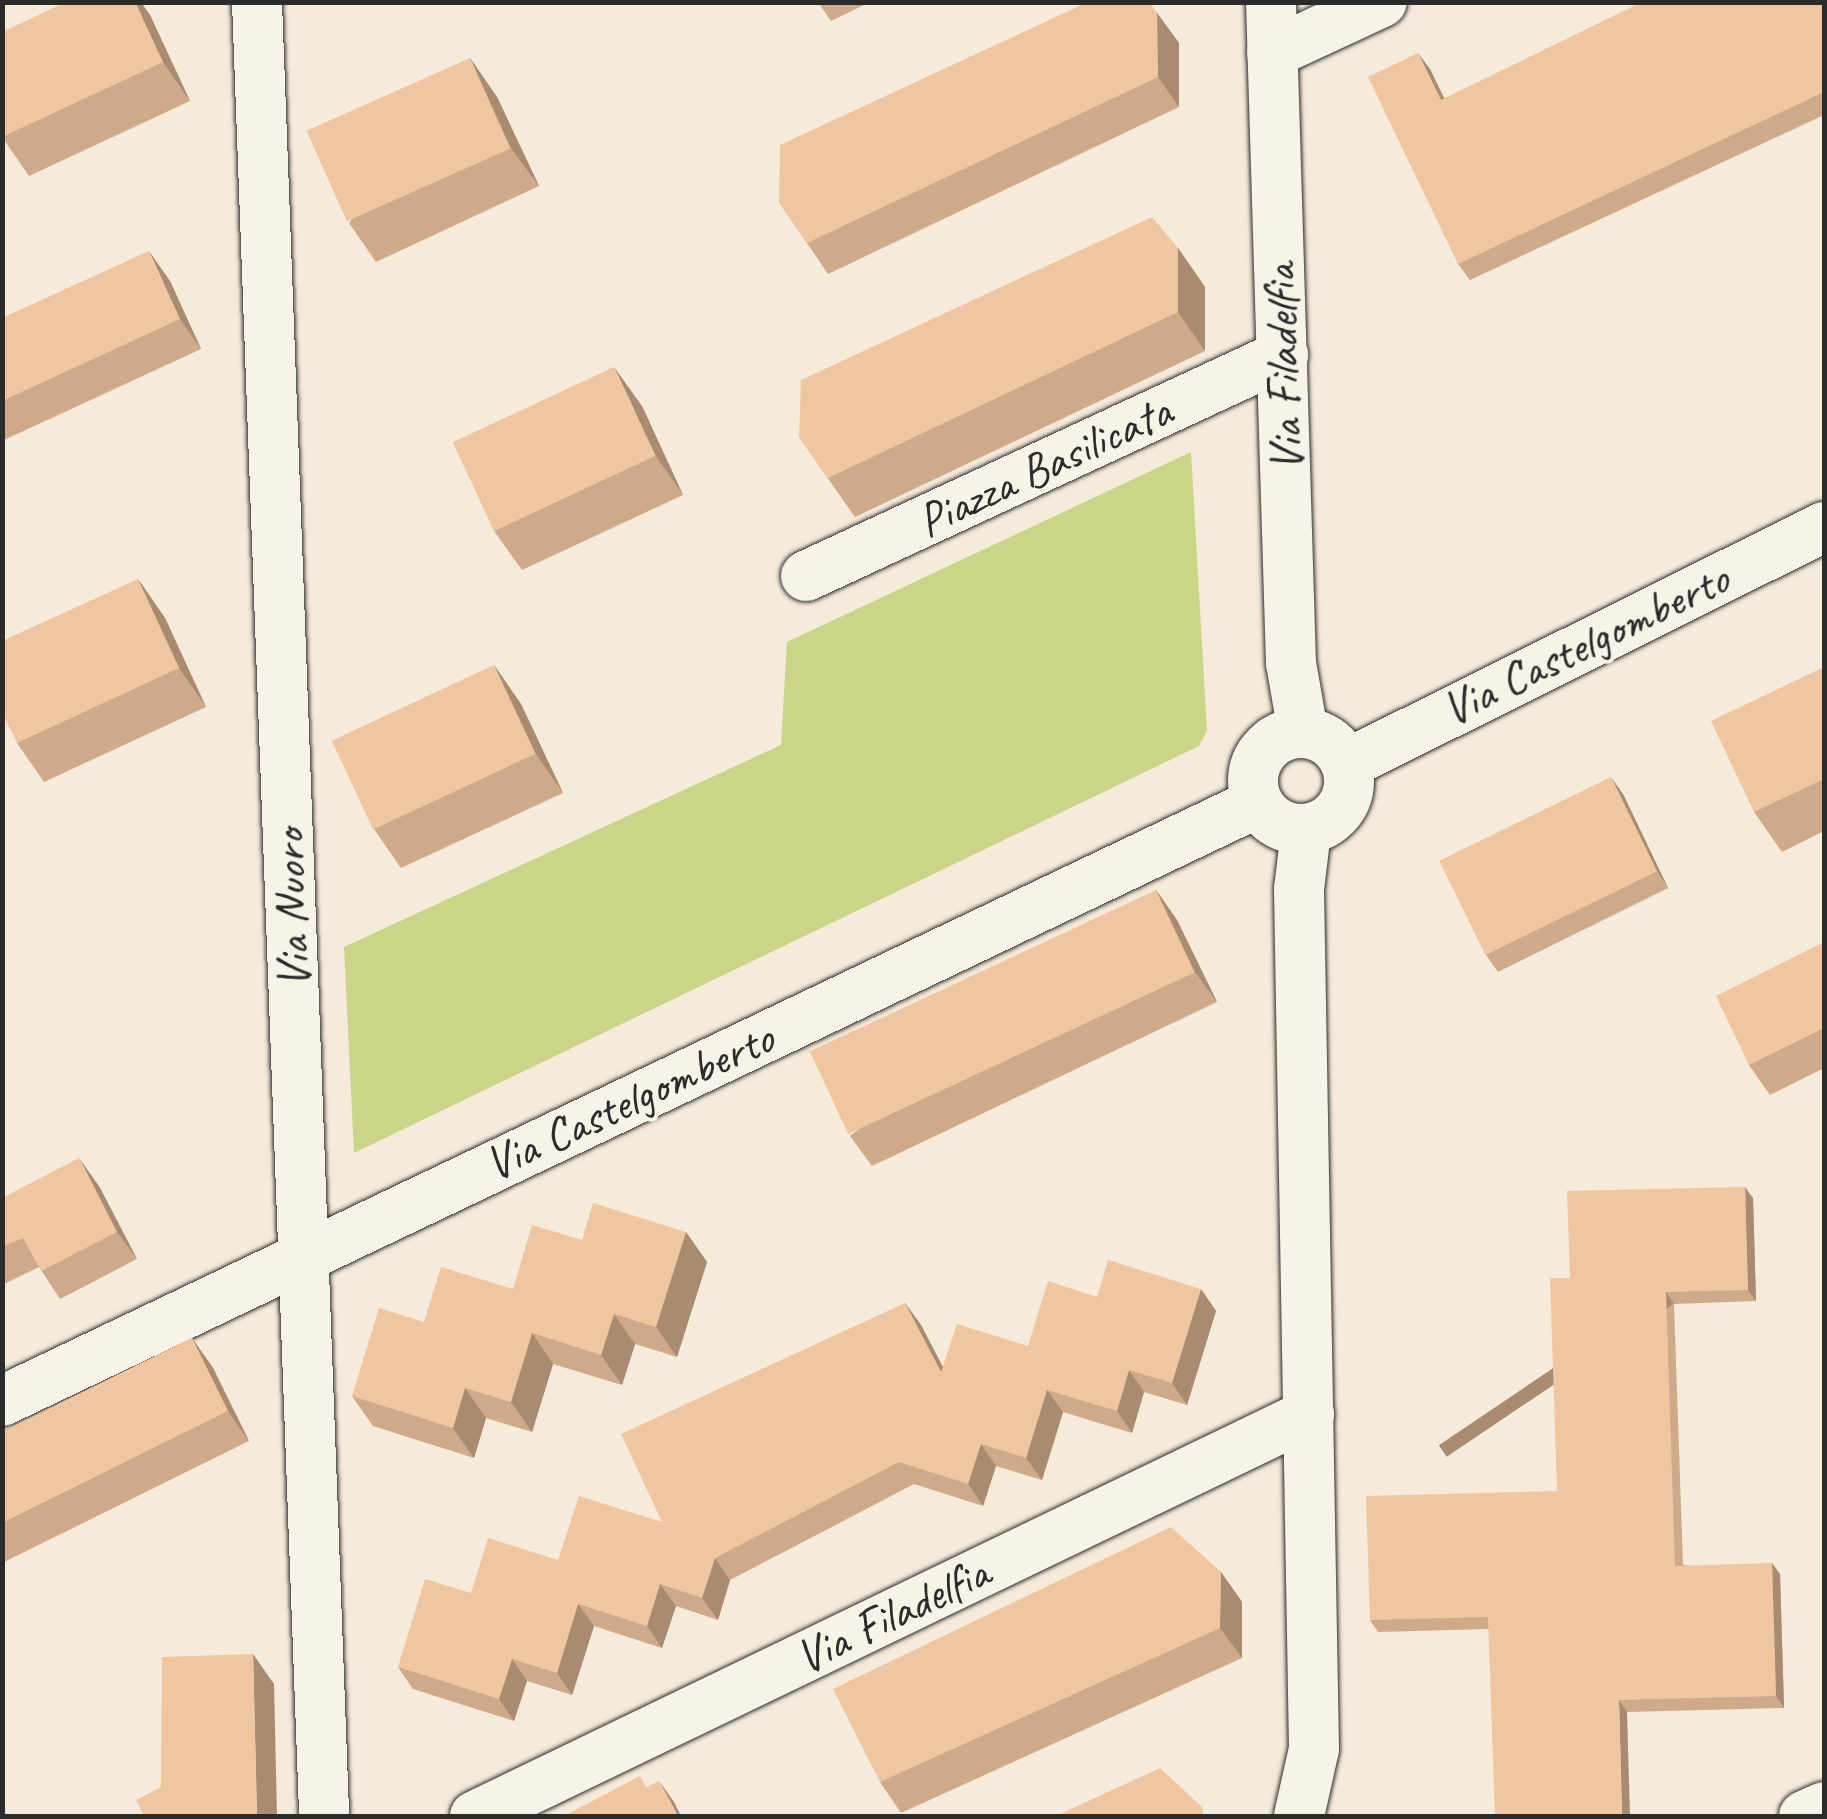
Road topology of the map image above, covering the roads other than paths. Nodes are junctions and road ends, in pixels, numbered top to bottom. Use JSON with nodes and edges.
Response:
{"nodes":[{"id":1,"x":257,"y":2,"type":"edge"},
{"id":2,"x":1271,"y":2,"type":"edge"},
{"id":3,"x":1382,"y":2,"type":"edge"},
{"id":4,"x":1272,"y":53,"type":"junction"},
{"id":5,"x":1283,"y":355,"type":"junction"},
{"id":6,"x":1824,"y":528,"type":"edge"},
{"id":7,"x":806,"y":576,"type":"dead end"},
{"id":8,"x":1302,"y":732,"type":"junction"},
{"id":9,"x":1347,"y":764,"type":"junction"},
{"id":10,"x":1257,"y":803,"type":"junction"},
{"id":11,"x":1306,"y":830,"type":"junction"},
{"id":12,"x":304,"y":1256,"type":"junction"},
{"id":13,"x":2,"y":1400,"type":"edge"},
{"id":14,"x":1309,"y":1414,"type":"junction"},
{"id":15,"x":1314,"y":1749,"type":"junction"},
{"id":16,"x":1824,"y":1806,"type":"edge"},
{"id":17,"x":324,"y":1816,"type":"edge"},
{"id":18,"x":475,"y":1816,"type":"edge"},
{"id":19,"x":1299,"y":1816,"type":"edge"},
{"id":20,"x":1332,"y":1816,"type":"edge"},
{"id":21,"x":1804,"y":1816,"type":"edge"}],
"edges":[{"from":1,"to":12,"type":"street","name":"Via Nuoro"},
{"from":2,"to":4,"type":"street","name":"Via Filadelfia"},
{"from":3,"to":4,"type":"street"},
{"from":4,"to":5,"type":"street","name":"Via Filadelfia"},
{"from":5,"to":7,"type":"street","name":"Piazza Basilicata"},
{"from":5,"to":8,"type":"street","name":"Via Filadelfia"},
{"from":6,"to":9,"type":"street","name":"Via Castelgomberto"},
{"from":8,"to":9,"type":"street"},
{"from":8,"to":10,"type":"street"},
{"from":9,"to":11,"type":"street"},
{"from":10,"to":11,"type":"street"},
{"from":10,"to":12,"type":"street","name":"Via Castelgomberto"},
{"from":11,"to":14,"type":"street"},
{"from":12,"to":13,"type":"street","name":"Via Castelgomberto"},
{"from":12,"to":17,"type":"street","name":"Via Nuoro"},
{"from":14,"to":15,"type":"street"},
{"from":14,"to":18,"type":"street","name":"Via Filadelfia"},
{"from":15,"to":19,"type":"street"},
{"from":15,"to":20,"type":"street"},
{"from":16,"to":21,"type":"street"}]}
